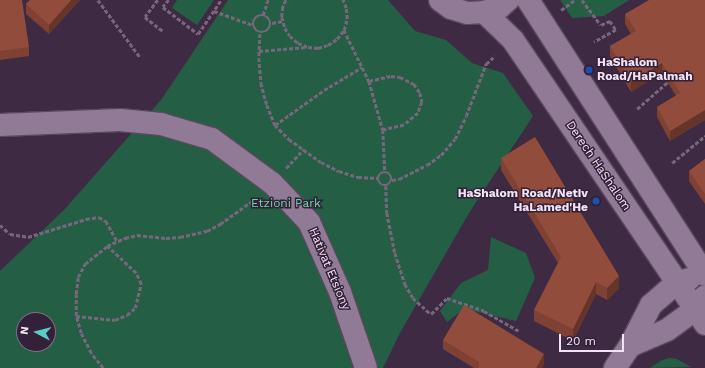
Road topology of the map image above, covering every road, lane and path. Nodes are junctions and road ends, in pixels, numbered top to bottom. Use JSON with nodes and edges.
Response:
{"nodes":[{"id":1,"x":98,"y":0,"type":"edge"},
{"id":2,"x":158,"y":0,"type":"edge"},
{"id":3,"x":169,"y":0,"type":"edge"},
{"id":4,"x":221,"y":0,"type":"edge"},
{"id":5,"x":268,"y":0,"type":"edge"},
{"id":6,"x":286,"y":0,"type":"edge"},
{"id":7,"x":343,"y":0,"type":"edge"},
{"id":8,"x":440,"y":0,"type":"edge"},
{"id":9,"x":508,"y":0,"type":"edge"},
{"id":10,"x":528,"y":0,"type":"edge"},
{"id":11,"x":575,"y":0,"type":"edge"},
{"id":12,"x":582,"y":0,"type":"edge"},
{"id":13,"x":214,"y":10,"type":"junction"},
{"id":14,"x":560,"y":10,"type":"dead end"},
{"id":15,"x":484,"y":12,"type":"junction"},
{"id":16,"x":263,"y":15,"type":"junction"},
{"id":17,"x":284,"y":21,"type":"junction"},
{"id":18,"x":272,"y":23,"type":"junction"},
{"id":19,"x":253,"y":25,"type":"junction"},
{"id":20,"x":344,"y":30,"type":"junction"},
{"id":21,"x":163,"y":31,"type":"dead end"},
{"id":22,"x":260,"y":34,"type":"junction"},
{"id":23,"x":594,"y":42,"type":"dead end"},
{"id":24,"x":308,"y":47,"type":"junction"},
{"id":25,"x":259,"y":51,"type":"junction"},
{"id":26,"x":494,"y":56,"type":"dead end"},
{"id":27,"x":140,"y":57,"type":"dead end"},
{"id":28,"x":362,"y":67,"type":"junction"},
{"id":29,"x":676,"y":75,"type":"edge"},
{"id":30,"x":369,"y":81,"type":"junction"},
{"id":31,"x":637,"y":109,"type":"dead end"},
{"id":32,"x":0,"y":125,"type":"edge"},
{"id":33,"x":275,"y":125,"type":"junction"},
{"id":34,"x":383,"y":130,"type":"junction"},
{"id":35,"x":705,"y":136,"type":"edge"},
{"id":36,"x":304,"y":149,"type":"junction"},
{"id":37,"x":672,"y":163,"type":"dead end"},
{"id":38,"x":286,"y":169,"type":"dead end"},
{"id":39,"x":385,"y":172,"type":"junction"},
{"id":40,"x":378,"y":178,"type":"junction"},
{"id":41,"x":392,"y":180,"type":"junction"},
{"id":42,"x":386,"y":186,"type":"junction"},
{"id":43,"x":257,"y":197,"type":"dead end"},
{"id":44,"x":0,"y":225,"type":"edge"},
{"id":45,"x":117,"y":241,"type":"junction"},
{"id":46,"x":107,"y":246,"type":"junction"},
{"id":47,"x":705,"y":275,"type":"edge"},
{"id":48,"x":705,"y":280,"type":"edge"},
{"id":49,"x":676,"y":283,"type":"junction"},
{"id":50,"x":702,"y":310,"type":"edge"},
{"id":51,"x":76,"y":316,"type":"junction"},
{"id":52,"x":519,"y":331,"type":"dead end"},
{"id":53,"x":630,"y":346,"type":"junction"},
{"id":54,"x":103,"y":368,"type":"edge"},
{"id":55,"x":366,"y":368,"type":"edge"},
{"id":56,"x":615,"y":368,"type":"edge"}],
"edges":[{"from":1,"to":27,"type":"path"},
{"from":2,"to":21,"type":"path"},
{"from":3,"to":13,"type":"path"},
{"from":4,"to":13,"type":"path"},
{"from":5,"to":16,"type":"path"},
{"from":6,"to":17,"type":"path"},
{"from":7,"to":20,"type":"path"},
{"from":8,"to":15,"type":"street"},
{"from":9,"to":15,"type":"street"},
{"from":10,"to":47,"type":"street"},
{"from":11,"to":14,"type":"path"},
{"from":12,"to":23,"type":"path"},
{"from":13,"to":19,"type":"path"},
{"from":15,"to":49,"type":"street","name":"Derech HaShalom"},
{"from":16,"to":18,"type":"path"},
{"from":16,"to":19,"type":"path"},
{"from":17,"to":18,"type":"path"},
{"from":17,"to":24,"type":"path"},
{"from":18,"to":22,"type":"path"},
{"from":19,"to":22,"type":"path"},
{"from":20,"to":24,"type":"path"},
{"from":20,"to":28,"type":"path"},
{"from":22,"to":25,"type":"path"},
{"from":24,"to":25,"type":"path"},
{"from":25,"to":33,"type":"path"},
{"from":26,"to":41,"type":"path"},
{"from":28,"to":30,"type":"path"},
{"from":28,"to":33,"type":"path"},
{"from":29,"to":31,"type":"path"},
{"from":30,"to":34,"type":"path"},
{"from":30,"to":34,"type":"path"},
{"from":32,"to":55,"type":"street","name":"Hativat Etsiony"},
{"from":33,"to":36,"type":"path"},
{"from":34,"to":39,"type":"path"},
{"from":35,"to":37,"type":"path"},
{"from":36,"to":38,"type":"path"},
{"from":36,"to":40,"type":"path"},
{"from":39,"to":40,"type":"path"},
{"from":39,"to":41,"type":"path"},
{"from":40,"to":42,"type":"path"},
{"from":41,"to":42,"type":"path"},
{"from":42,"to":52,"type":"path"},
{"from":43,"to":45,"type":"path"},
{"from":44,"to":45,"type":"path"},
{"from":45,"to":46,"type":"path"},
{"from":46,"to":51,"type":"path"},
{"from":46,"to":51,"type":"path"},
{"from":48,"to":49,"type":"street"},
{"from":49,"to":50,"type":"street","name":"Derech HaShalom"},
{"from":49,"to":53,"type":"street"},
{"from":50,"to":53,"type":"street"},
{"from":51,"to":54,"type":"path"},
{"from":53,"to":56,"type":"street"}]}
